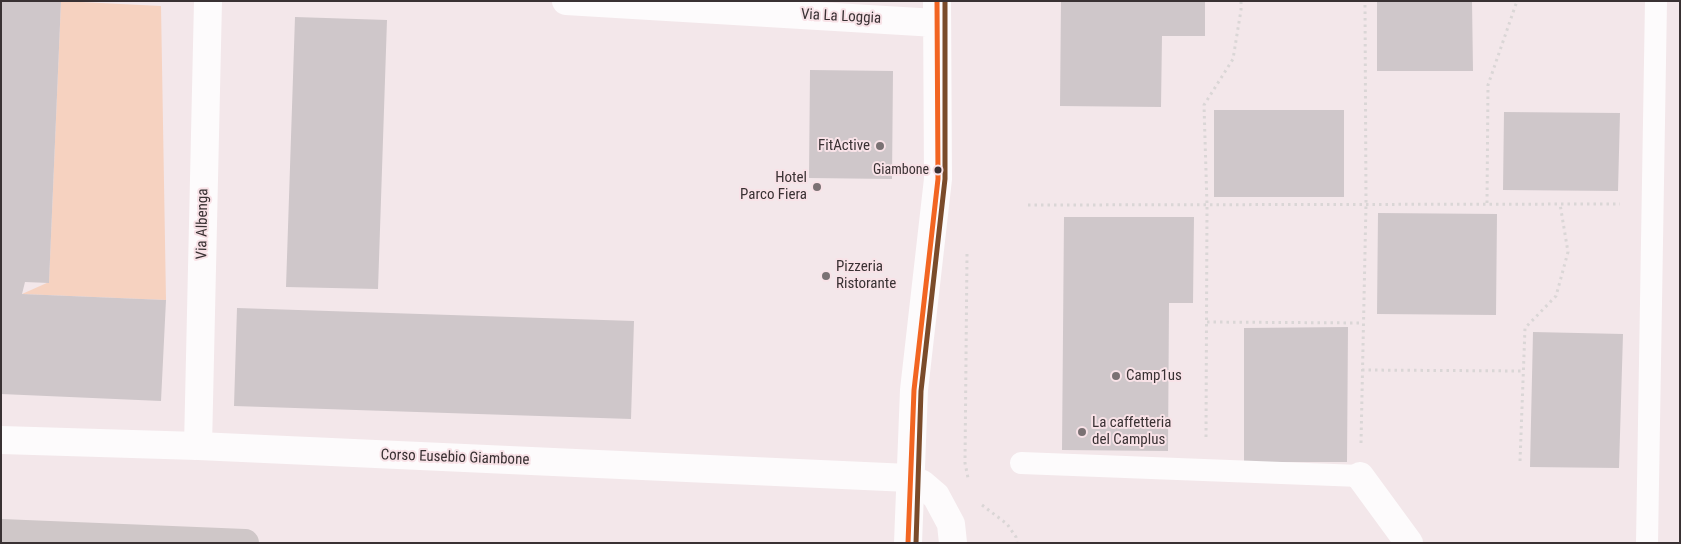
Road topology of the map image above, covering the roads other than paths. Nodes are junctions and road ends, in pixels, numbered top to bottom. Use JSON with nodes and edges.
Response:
{"nodes":[{"id":1,"x":208,"y":1,"type":"edge"},
{"id":2,"x":566,"y":1,"type":"edge"},
{"id":3,"x":1656,"y":1,"type":"edge"},
{"id":4,"x":937,"y":12,"type":"edge"},
{"id":5,"x":1,"y":440,"type":"edge"},
{"id":6,"x":198,"y":446,"type":"junction"},
{"id":7,"x":1021,"y":463,"type":"dead end"},
{"id":8,"x":1360,"y":476,"type":"joint"},
{"id":9,"x":909,"y":478,"type":"junction"},
{"id":10,"x":1,"y":533,"type":"edge"},
{"id":11,"x":245,"y":543,"type":"edge"},
{"id":12,"x":908,"y":543,"type":"edge"},
{"id":13,"x":953,"y":543,"type":"edge"},
{"id":14,"x":1409,"y":543,"type":"edge"},
{"id":15,"x":1647,"y":543,"type":"edge"}],
"edges":[{"from":1,"to":6,"type":"street","name":"Via Albenga"},
{"from":2,"to":4,"type":"street","name":"Via La Loggia"},
{"from":3,"to":15,"type":"lane"},
{"from":4,"to":9,"type":"street"},
{"from":5,"to":6,"type":"street","name":"Corso Eusebio Giambone"},
{"from":6,"to":9,"type":"street","name":"Corso Eusebio Giambone"},
{"from":7,"to":8,"type":"lane"},
{"from":8,"to":14,"type":"street"},
{"from":9,"to":12,"type":"street"},
{"from":9,"to":13,"type":"street"},
{"from":10,"to":11,"type":"main road"}]}
